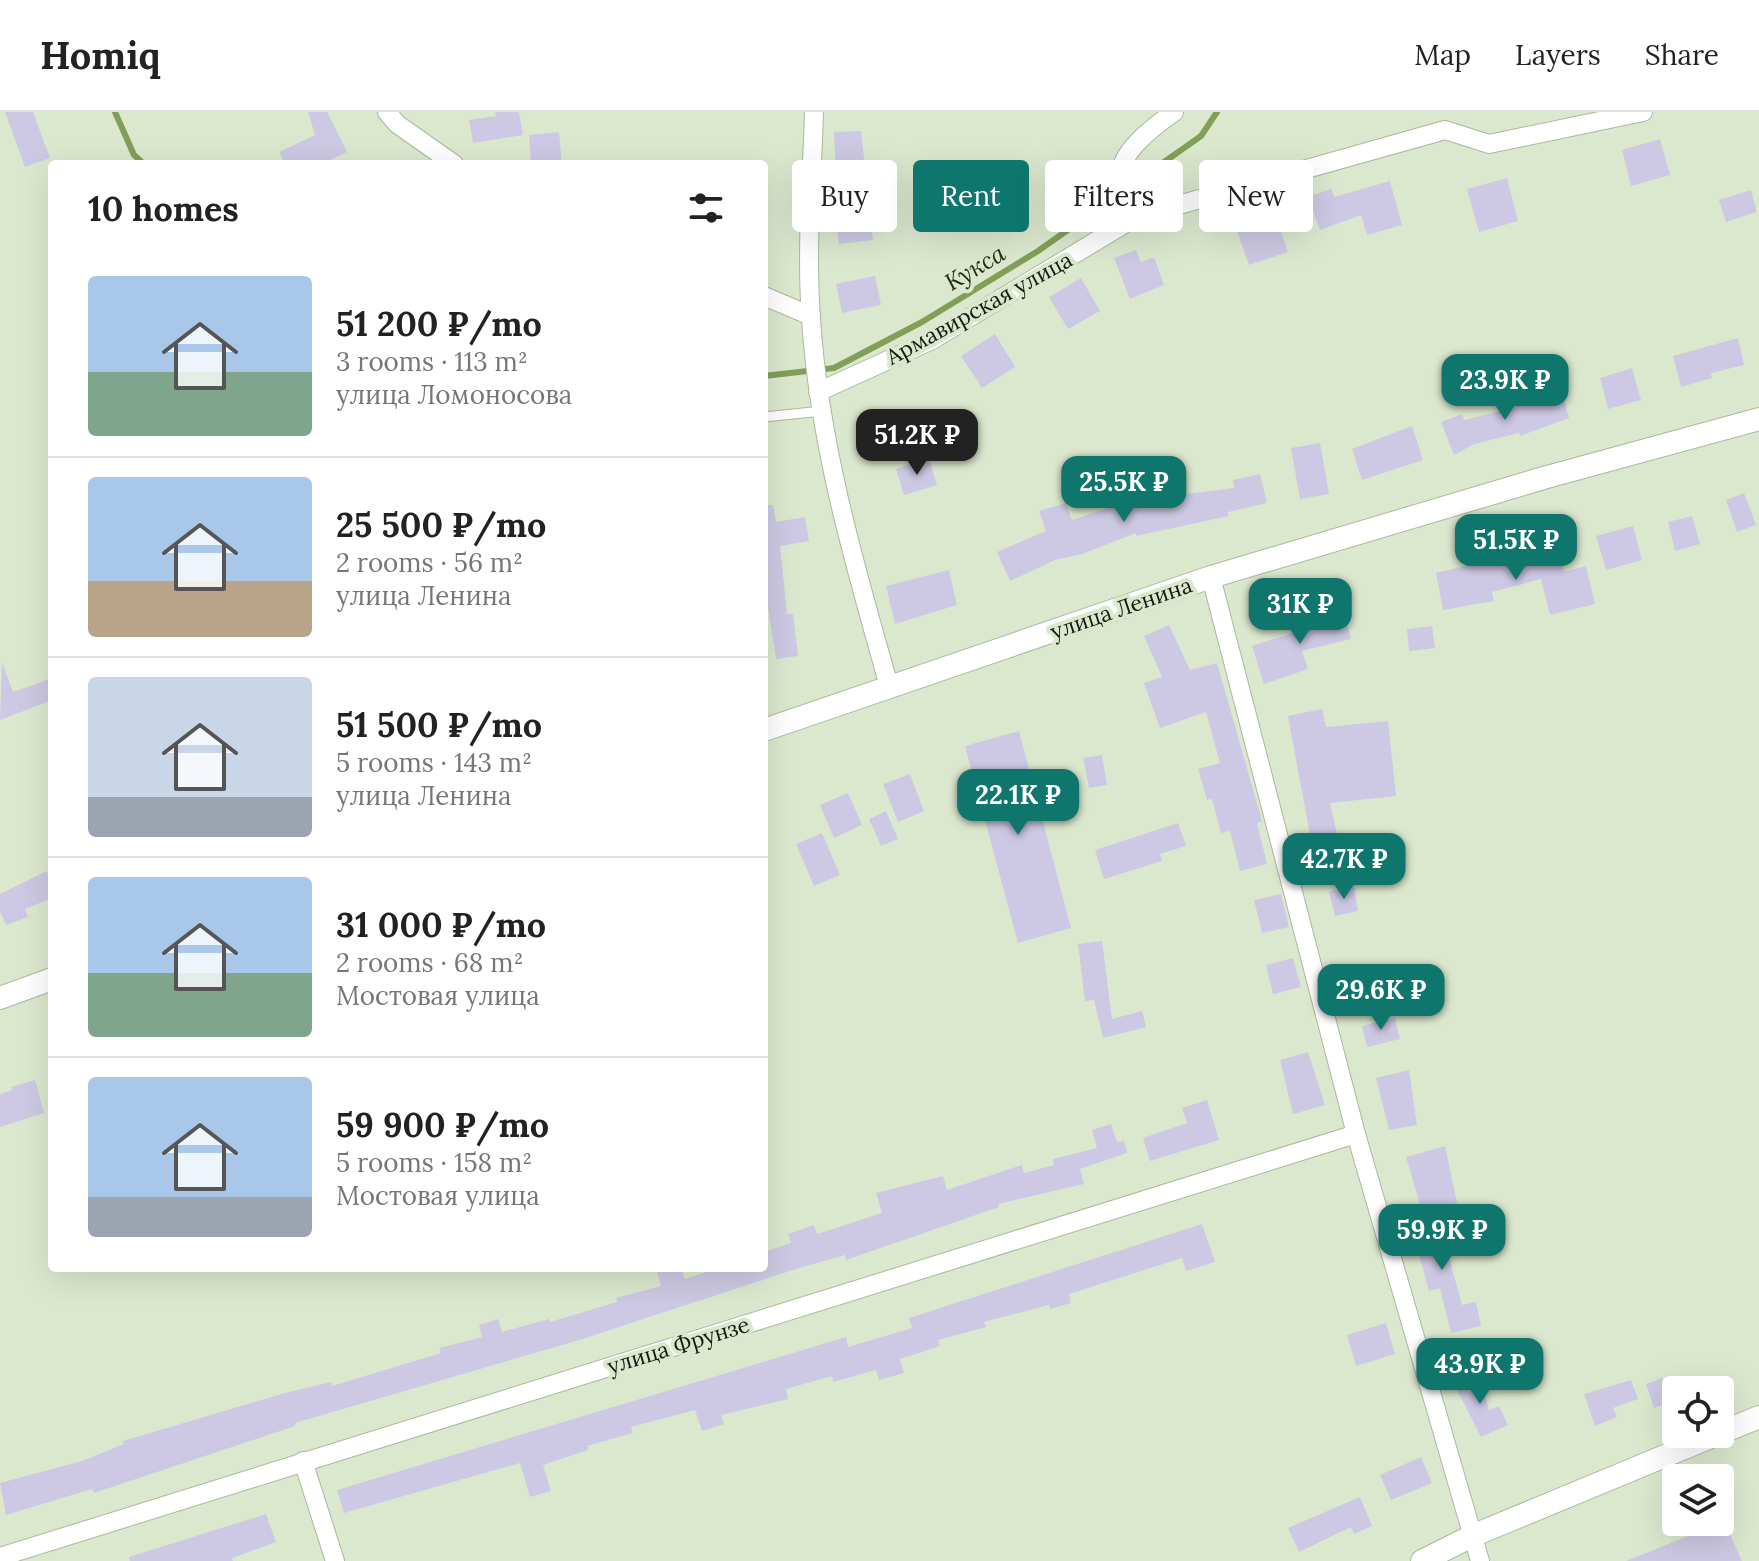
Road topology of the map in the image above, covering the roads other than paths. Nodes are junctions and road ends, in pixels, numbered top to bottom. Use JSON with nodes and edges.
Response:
{"nodes":[{"id":1,"x":387,"y":112,"type":"edge"},
{"id":2,"x":814,"y":112,"type":"edge"},
{"id":3,"x":1174,"y":112,"type":"edge"},
{"id":4,"x":1643,"y":112,"type":"edge"},
{"id":5,"x":1442,"y":121,"type":"edge"},
{"id":6,"x":448,"y":160,"type":"edge"},
{"id":7,"x":1132,"y":160,"type":"edge"},
{"id":8,"x":1183,"y":202,"type":"edge"},
{"id":9,"x":1111,"y":232,"type":"edge"},
{"id":10,"x":768,"y":298,"type":"edge"},
{"id":11,"x":811,"y":316,"type":"junction"},
{"id":12,"x":819,"y":394,"type":"junction"},
{"id":13,"x":768,"y":415,"type":"edge"},
{"id":14,"x":1759,"y":419,"type":"edge"},
{"id":15,"x":1211,"y":577,"type":"junction"},
{"id":16,"x":889,"y":686,"type":"junction"},
{"id":17,"x":768,"y":729,"type":"edge"},
{"id":18,"x":48,"y":980,"type":"edge"},
{"id":19,"x":0,"y":998,"type":"edge"},
{"id":20,"x":1356,"y":1134,"type":"junction"},
{"id":21,"x":1759,"y":1417,"type":"edge"},
{"id":22,"x":1734,"y":1428,"type":"edge"},
{"id":23,"x":1685,"y":1448,"type":"edge"},
{"id":24,"x":303,"y":1461,"type":"junction"},
{"id":25,"x":1472,"y":1536,"type":"junction"},
{"id":26,"x":0,"y":1557,"type":"edge"},
{"id":27,"x":335,"y":1561,"type":"edge"},
{"id":28,"x":1422,"y":1561,"type":"edge"},
{"id":29,"x":1480,"y":1561,"type":"edge"}],
"edges":[{"from":1,"to":6,"type":"street"},
{"from":2,"to":11,"type":"street"},
{"from":3,"to":7,"type":"street"},
{"from":4,"to":5,"type":"street","name":"Армавирская улица"},
{"from":5,"to":8,"type":"street","name":"Армавирская улица"},
{"from":9,"to":12,"type":"street","name":"Армавирская улица"},
{"from":10,"to":11,"type":"street"},
{"from":11,"to":12,"type":"street"},
{"from":12,"to":13,"type":"lane"},
{"from":12,"to":16,"type":"street"},
{"from":14,"to":15,"type":"street","name":"улица Ленина"},
{"from":15,"to":16,"type":"street","name":"улица Ленина"},
{"from":15,"to":20,"type":"street"},
{"from":16,"to":17,"type":"street","name":"улица Ленина"},
{"from":18,"to":19,"type":"street"},
{"from":20,"to":24,"type":"street","name":"улица Фрунзе"},
{"from":20,"to":25,"type":"street"},
{"from":21,"to":22,"type":"street"},
{"from":23,"to":25,"type":"street"},
{"from":24,"to":26,"type":"street","name":"улица Фрунзе"},
{"from":24,"to":27,"type":"street"},
{"from":25,"to":28,"type":"street"},
{"from":25,"to":29,"type":"street"}]}
